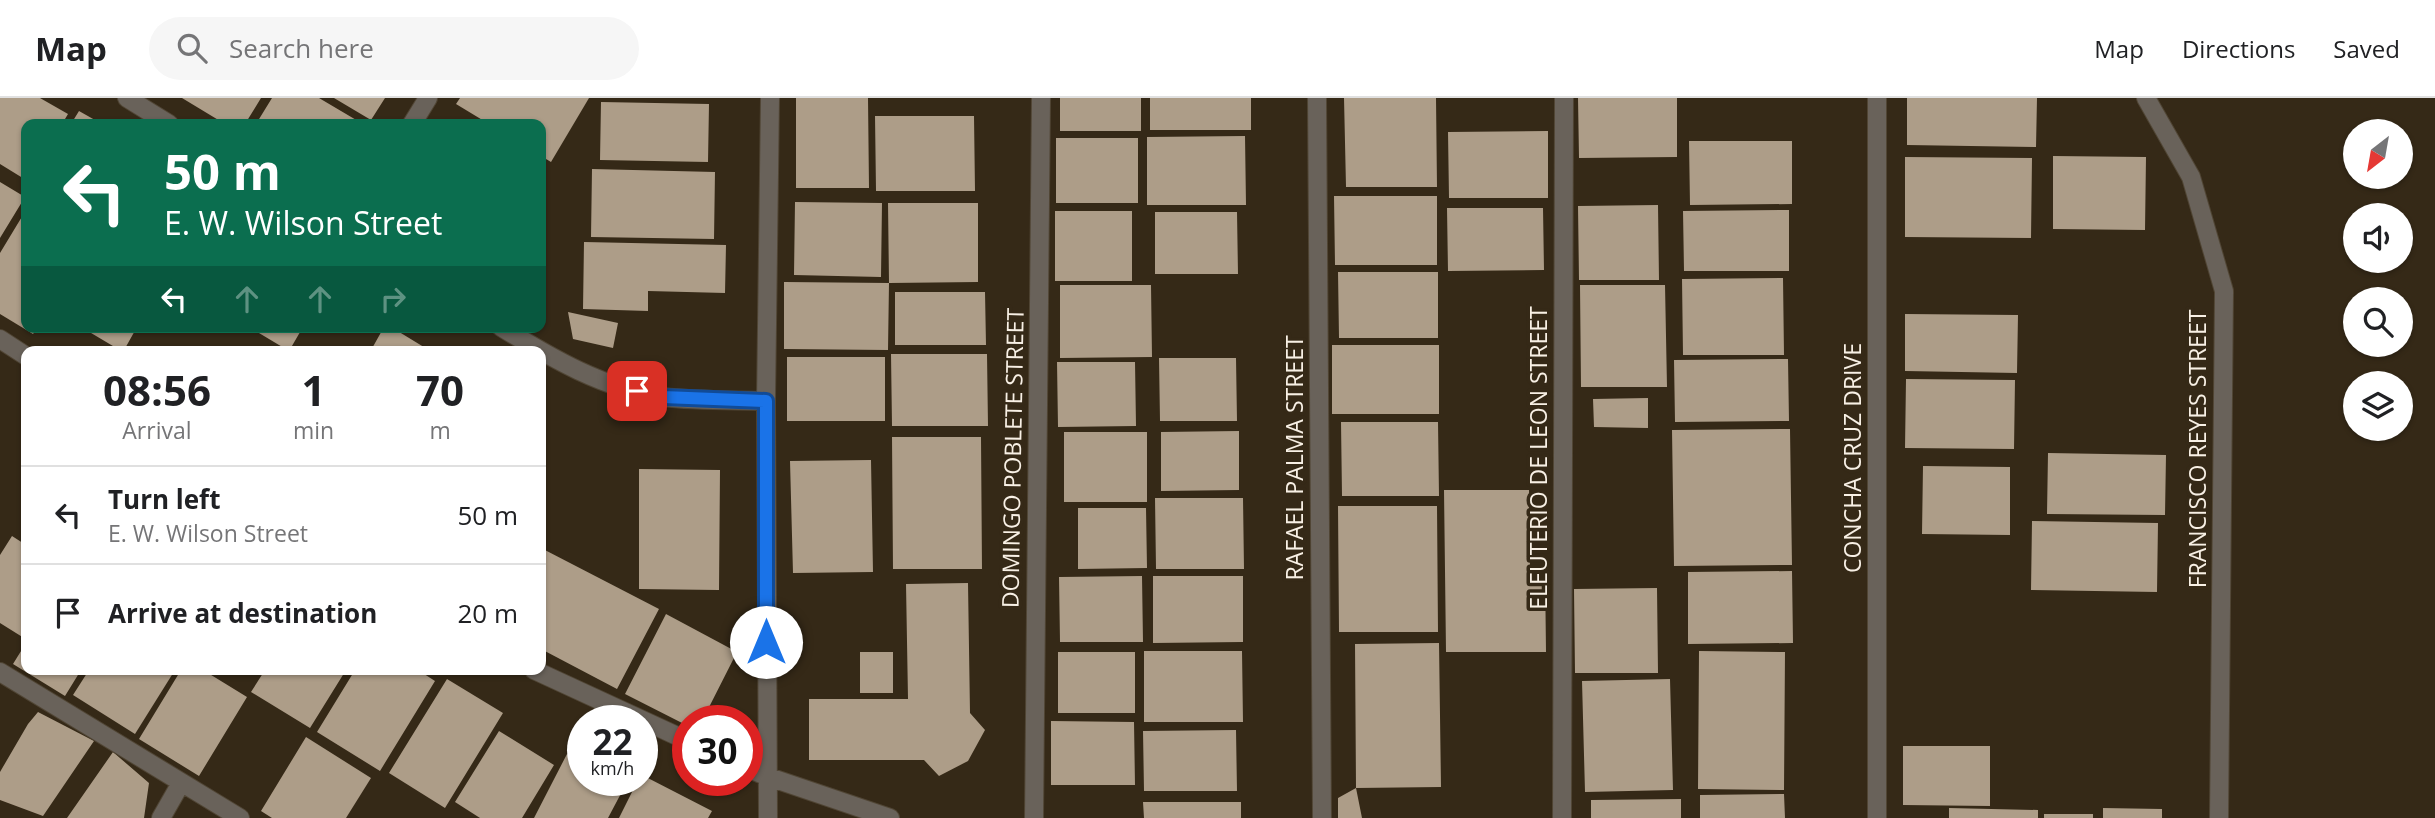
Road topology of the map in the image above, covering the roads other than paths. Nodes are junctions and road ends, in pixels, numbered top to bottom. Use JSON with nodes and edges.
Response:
{"nodes":[{"id":1,"x":428,"y":98,"type":"edge"},
{"id":2,"x":770,"y":98,"type":"edge"},
{"id":3,"x":1041,"y":98,"type":"edge"},
{"id":4,"x":1317,"y":98,"type":"edge"},
{"id":5,"x":1564,"y":98,"type":"edge"},
{"id":6,"x":1877,"y":98,"type":"edge"},
{"id":7,"x":2146,"y":98,"type":"edge"},
{"id":8,"x":132,"y":99,"type":"edge"},
{"id":9,"x":162,"y":119,"type":"edge"},
{"id":10,"x":415,"y":119,"type":"edge"},
{"id":11,"x":510,"y":333,"type":"edge"},
{"id":12,"x":0,"y":339,"type":"edge"},
{"id":13,"x":532,"y":346,"type":"edge"},
{"id":14,"x":21,"y":353,"type":"edge"},
{"id":15,"x":546,"y":354,"type":"edge"},
{"id":16,"x":766,"y":401,"type":"junction"},
{"id":17,"x":0,"y":672,"type":"edge"},
{"id":18,"x":545,"y":675,"type":"edge"},
{"id":19,"x":672,"y":734,"type":"edge"},
{"id":20,"x":763,"y":775,"type":"edge"},
{"id":21,"x":766,"y":776,"type":"junction"},
{"id":22,"x":181,"y":783,"type":"junction"},
{"id":23,"x":161,"y":818,"type":"edge"},
{"id":24,"x":240,"y":818,"type":"edge"},
{"id":25,"x":768,"y":818,"type":"edge"},
{"id":26,"x":890,"y":818,"type":"edge"},
{"id":27,"x":1034,"y":818,"type":"edge"},
{"id":28,"x":1322,"y":818,"type":"edge"},
{"id":29,"x":1562,"y":818,"type":"edge"},
{"id":30,"x":1877,"y":818,"type":"edge"},
{"id":31,"x":2219,"y":818,"type":"edge"}],
"edges":[{"from":1,"to":10,"type":"street"},
{"from":2,"to":16,"type":"street"},
{"from":3,"to":27,"type":"street","name":"DOMINGO POBLETE STREET"},
{"from":4,"to":28,"type":"street","name":"RAFAEL PALMA STREET"},
{"from":5,"to":29,"type":"street","name":"ELEUTERIO DE LEON STREET"},
{"from":6,"to":30,"type":"street","name":"CONCHA CRUZ DRIVE"},
{"from":7,"to":31,"type":"street","name":"FRANCISCO REYES STREET"},
{"from":8,"to":9,"type":"street"},
{"from":11,"to":13,"type":"street"},
{"from":12,"to":14,"type":"street"},
{"from":15,"to":16,"type":"street"},
{"from":16,"to":21,"type":"street"},
{"from":17,"to":22,"type":"street"},
{"from":18,"to":19,"type":"street"},
{"from":20,"to":21,"type":"street"},
{"from":21,"to":25,"type":"street"},
{"from":21,"to":26,"type":"street"},
{"from":22,"to":23,"type":"street"},
{"from":22,"to":24,"type":"street"}]}
